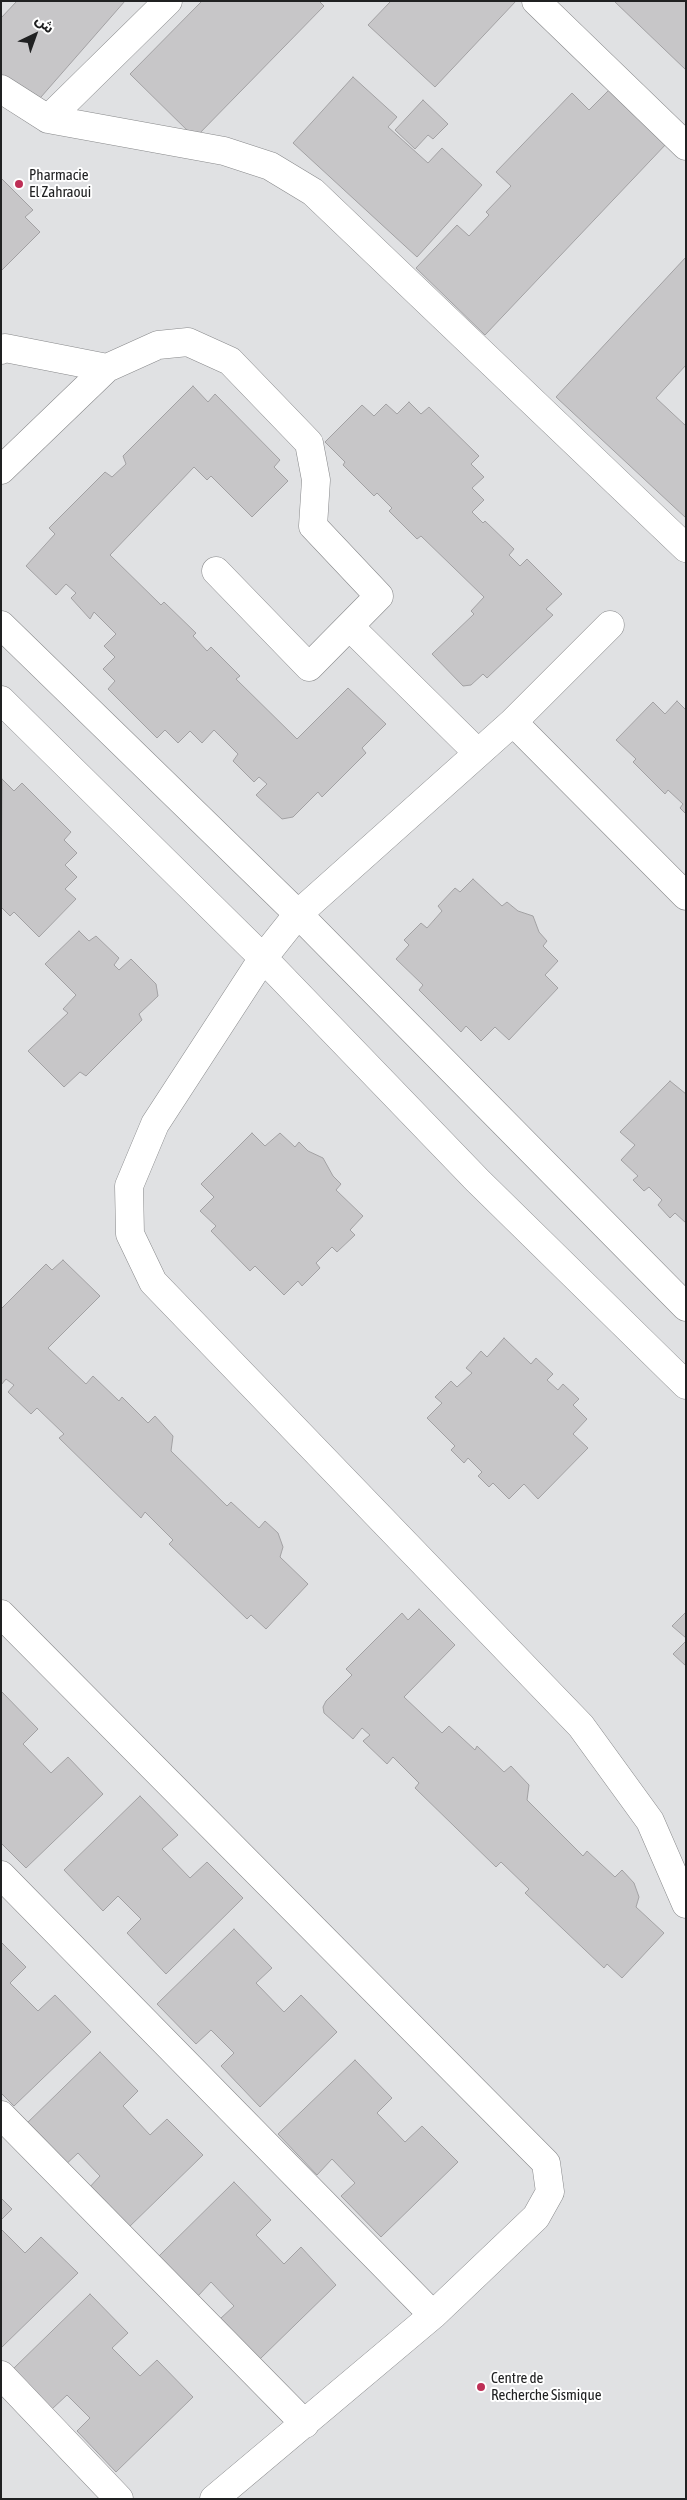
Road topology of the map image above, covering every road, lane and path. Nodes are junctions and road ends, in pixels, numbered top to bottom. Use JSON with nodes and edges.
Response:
{"nodes":[{"id":1,"x":168,"y":1,"type":"edge"},
{"id":2,"x":536,"y":1,"type":"edge"},
{"id":3,"x":1,"y":90,"type":"edge"},
{"id":4,"x":48,"y":120,"type":"junction"},
{"id":5,"x":686,"y":146,"type":"edge"},
{"id":6,"x":1,"y":350,"type":"edge"},
{"id":7,"x":107,"y":368,"type":"junction"},
{"id":8,"x":1,"y":470,"type":"edge"},
{"id":9,"x":686,"y":548,"type":"edge"},
{"id":10,"x":216,"y":571,"type":"dead end"},
{"id":11,"x":1,"y":625,"type":"edge"},
{"id":12,"x":610,"y":626,"type":"dead end"},
{"id":13,"x":350,"y":627,"type":"junction"},
{"id":14,"x":1,"y":700,"type":"edge"},
{"id":15,"x":514,"y":722,"type":"junction"},
{"id":16,"x":477,"y":752,"type":"junction"},
{"id":17,"x":686,"y":896,"type":"edge"},
{"id":18,"x":298,"y":914,"type":"junction"},
{"id":19,"x":263,"y":958,"type":"junction"},
{"id":20,"x":686,"y":1307,"type":"edge"},
{"id":21,"x":685,"y":1384,"type":"edge"},
{"id":22,"x":1,"y":1614,"type":"edge"},
{"id":23,"x":1,"y":1874,"type":"edge"},
{"id":24,"x":686,"y":1904,"type":"edge"},
{"id":25,"x":1,"y":2114,"type":"edge"},
{"id":26,"x":433,"y":2314,"type":"junction"},
{"id":27,"x":1,"y":2375,"type":"edge"},
{"id":28,"x":305,"y":2424,"type":"junction"},
{"id":29,"x":119,"y":2499,"type":"edge"},
{"id":30,"x":214,"y":2499,"type":"edge"}],
"edges":[{"from":1,"to":4,"type":"street"},
{"from":2,"to":5,"type":"street"},
{"from":3,"to":4,"type":"street"},
{"from":4,"to":9,"type":"street"},
{"from":6,"to":7,"type":"street"},
{"from":7,"to":8,"type":"street"},
{"from":7,"to":13,"type":"street"},
{"from":10,"to":13,"type":"street"},
{"from":11,"to":18,"type":"street"},
{"from":12,"to":15,"type":"street"},
{"from":13,"to":16,"type":"street"},
{"from":14,"to":19,"type":"street"},
{"from":15,"to":16,"type":"street"},
{"from":15,"to":17,"type":"street"},
{"from":16,"to":18,"type":"street"},
{"from":18,"to":19,"type":"street"},
{"from":18,"to":20,"type":"street"},
{"from":19,"to":21,"type":"street"},
{"from":19,"to":24,"type":"street"},
{"from":22,"to":26,"type":"street"},
{"from":23,"to":26,"type":"street"},
{"from":25,"to":28,"type":"street"},
{"from":26,"to":28,"type":"street"},
{"from":27,"to":29,"type":"street"},
{"from":28,"to":30,"type":"street"}]}
